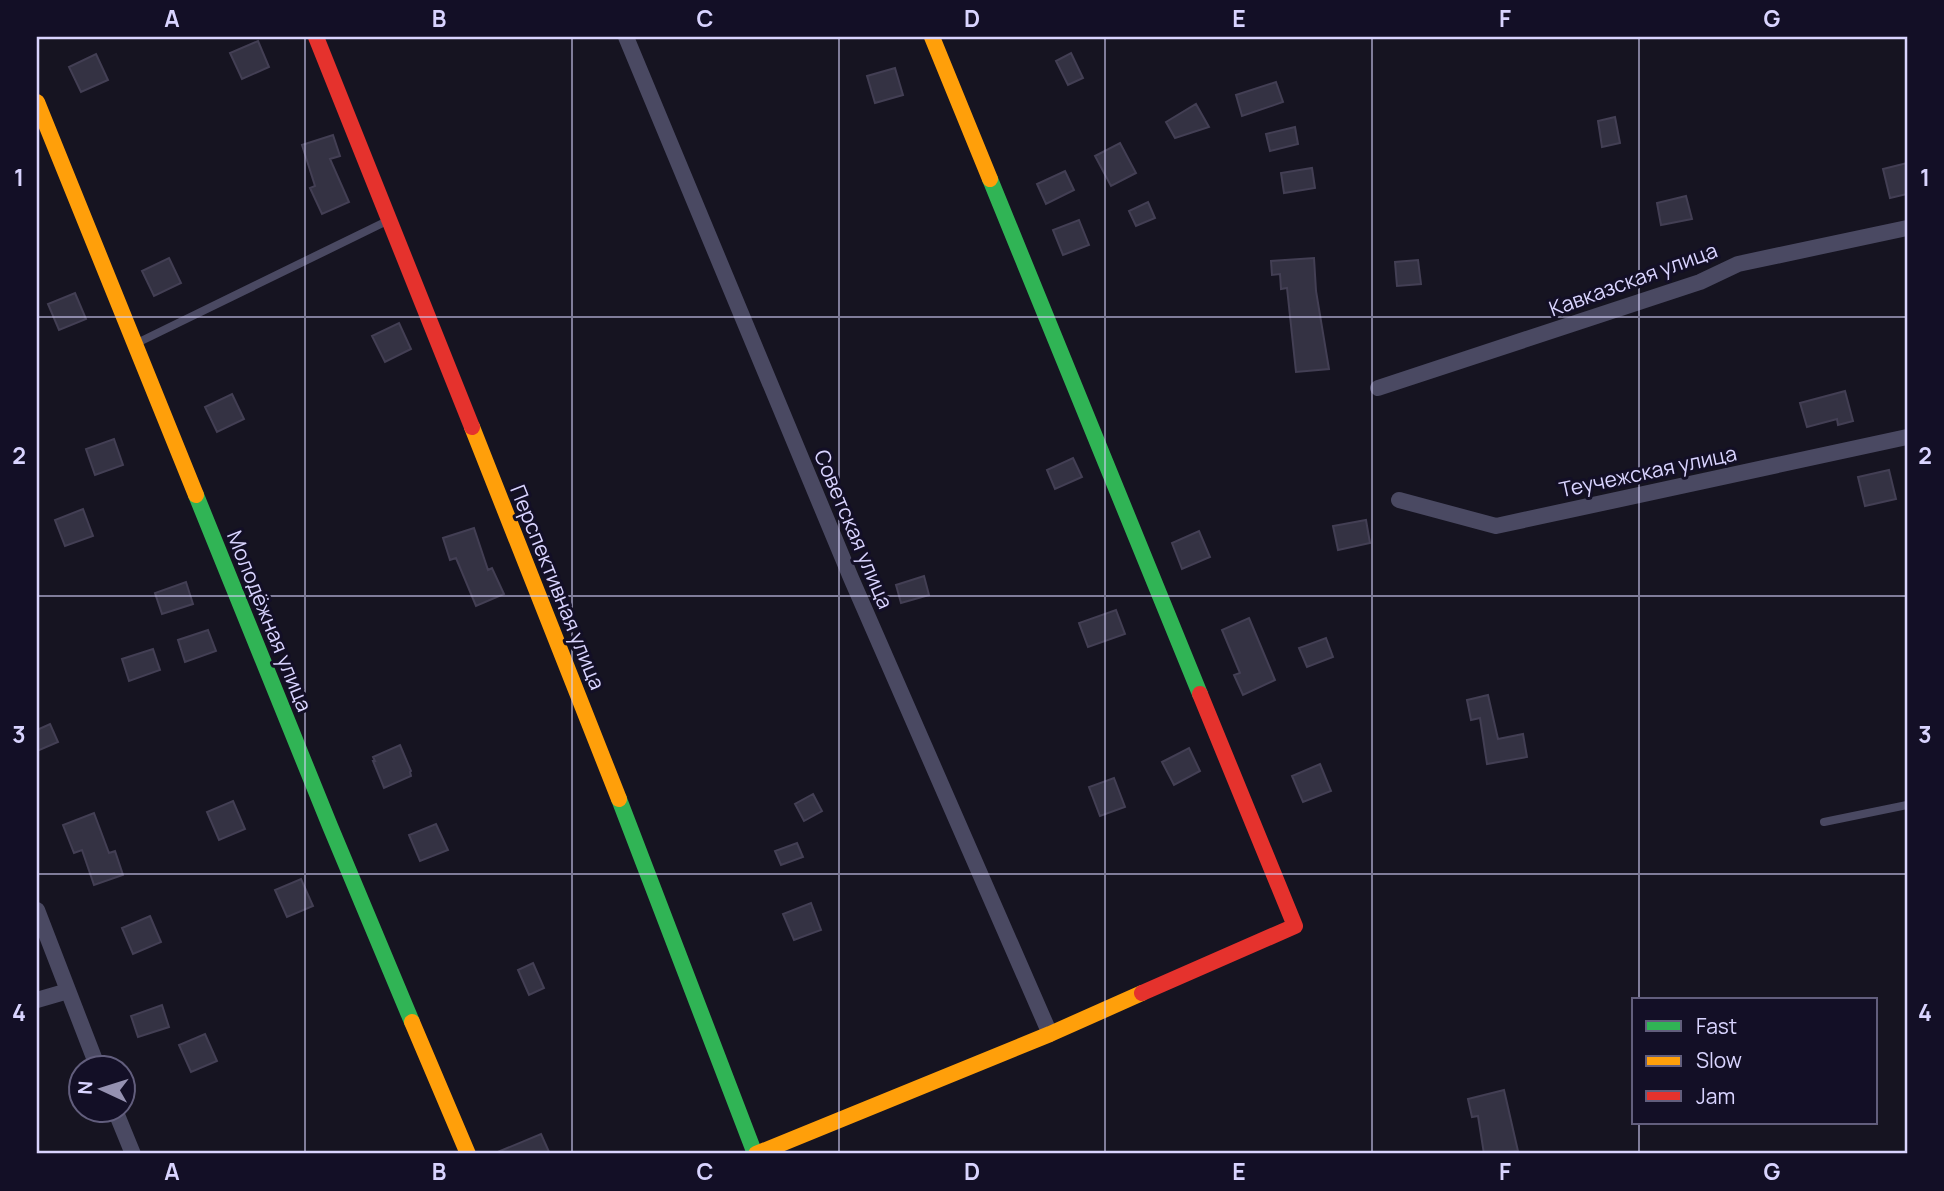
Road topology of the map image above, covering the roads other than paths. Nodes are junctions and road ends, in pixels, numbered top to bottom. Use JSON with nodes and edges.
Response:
{"nodes":[{"id":1,"x":316,"y":37,"type":"edge"},
{"id":2,"x":626,"y":37,"type":"edge"},
{"id":3,"x":932,"y":37,"type":"edge"},
{"id":4,"x":37,"y":102,"type":"edge"},
{"id":5,"x":389,"y":220,"type":"junction"},
{"id":6,"x":1907,"y":228,"type":"edge"},
{"id":7,"x":135,"y":344,"type":"junction"},
{"id":8,"x":1378,"y":388,"type":"dead end"},
{"id":9,"x":1907,"y":437,"type":"edge"},
{"id":10,"x":1399,"y":500,"type":"dead end"},
{"id":11,"x":1907,"y":805,"type":"edge"},
{"id":12,"x":1824,"y":822,"type":"dead end"},
{"id":13,"x":37,"y":910,"type":"edge"},
{"id":14,"x":68,"y":991,"type":"junction"},
{"id":15,"x":37,"y":1000,"type":"edge"},
{"id":16,"x":1050,"y":1034,"type":"junction"},
{"id":17,"x":92,"y":1054,"type":"edge"},
{"id":18,"x":120,"y":1124,"type":"edge"},
{"id":19,"x":133,"y":1154,"type":"edge"},
{"id":20,"x":468,"y":1154,"type":"edge"},
{"id":21,"x":755,"y":1154,"type":"edge"}],
"edges":[{"from":1,"to":5,"type":"street","name":"Перспективная улица"},
{"from":2,"to":16,"type":"street","name":"Советская улица"},
{"from":3,"to":16,"type":"street"},
{"from":4,"to":7,"type":"street","name":"Молодёжная улица"},
{"from":5,"to":7,"type":"lane"},
{"from":5,"to":21,"type":"street","name":"Перспективная улица"},
{"from":6,"to":8,"type":"street","name":"Кавказская улица"},
{"from":7,"to":20,"type":"street","name":"Молодёжная улица"},
{"from":9,"to":10,"type":"street","name":"Теучежская улица"},
{"from":11,"to":12,"type":"lane"},
{"from":13,"to":14,"type":"street"},
{"from":14,"to":15,"type":"street"},
{"from":14,"to":17,"type":"street"},
{"from":16,"to":21,"type":"street"},
{"from":18,"to":19,"type":"street"}]}
